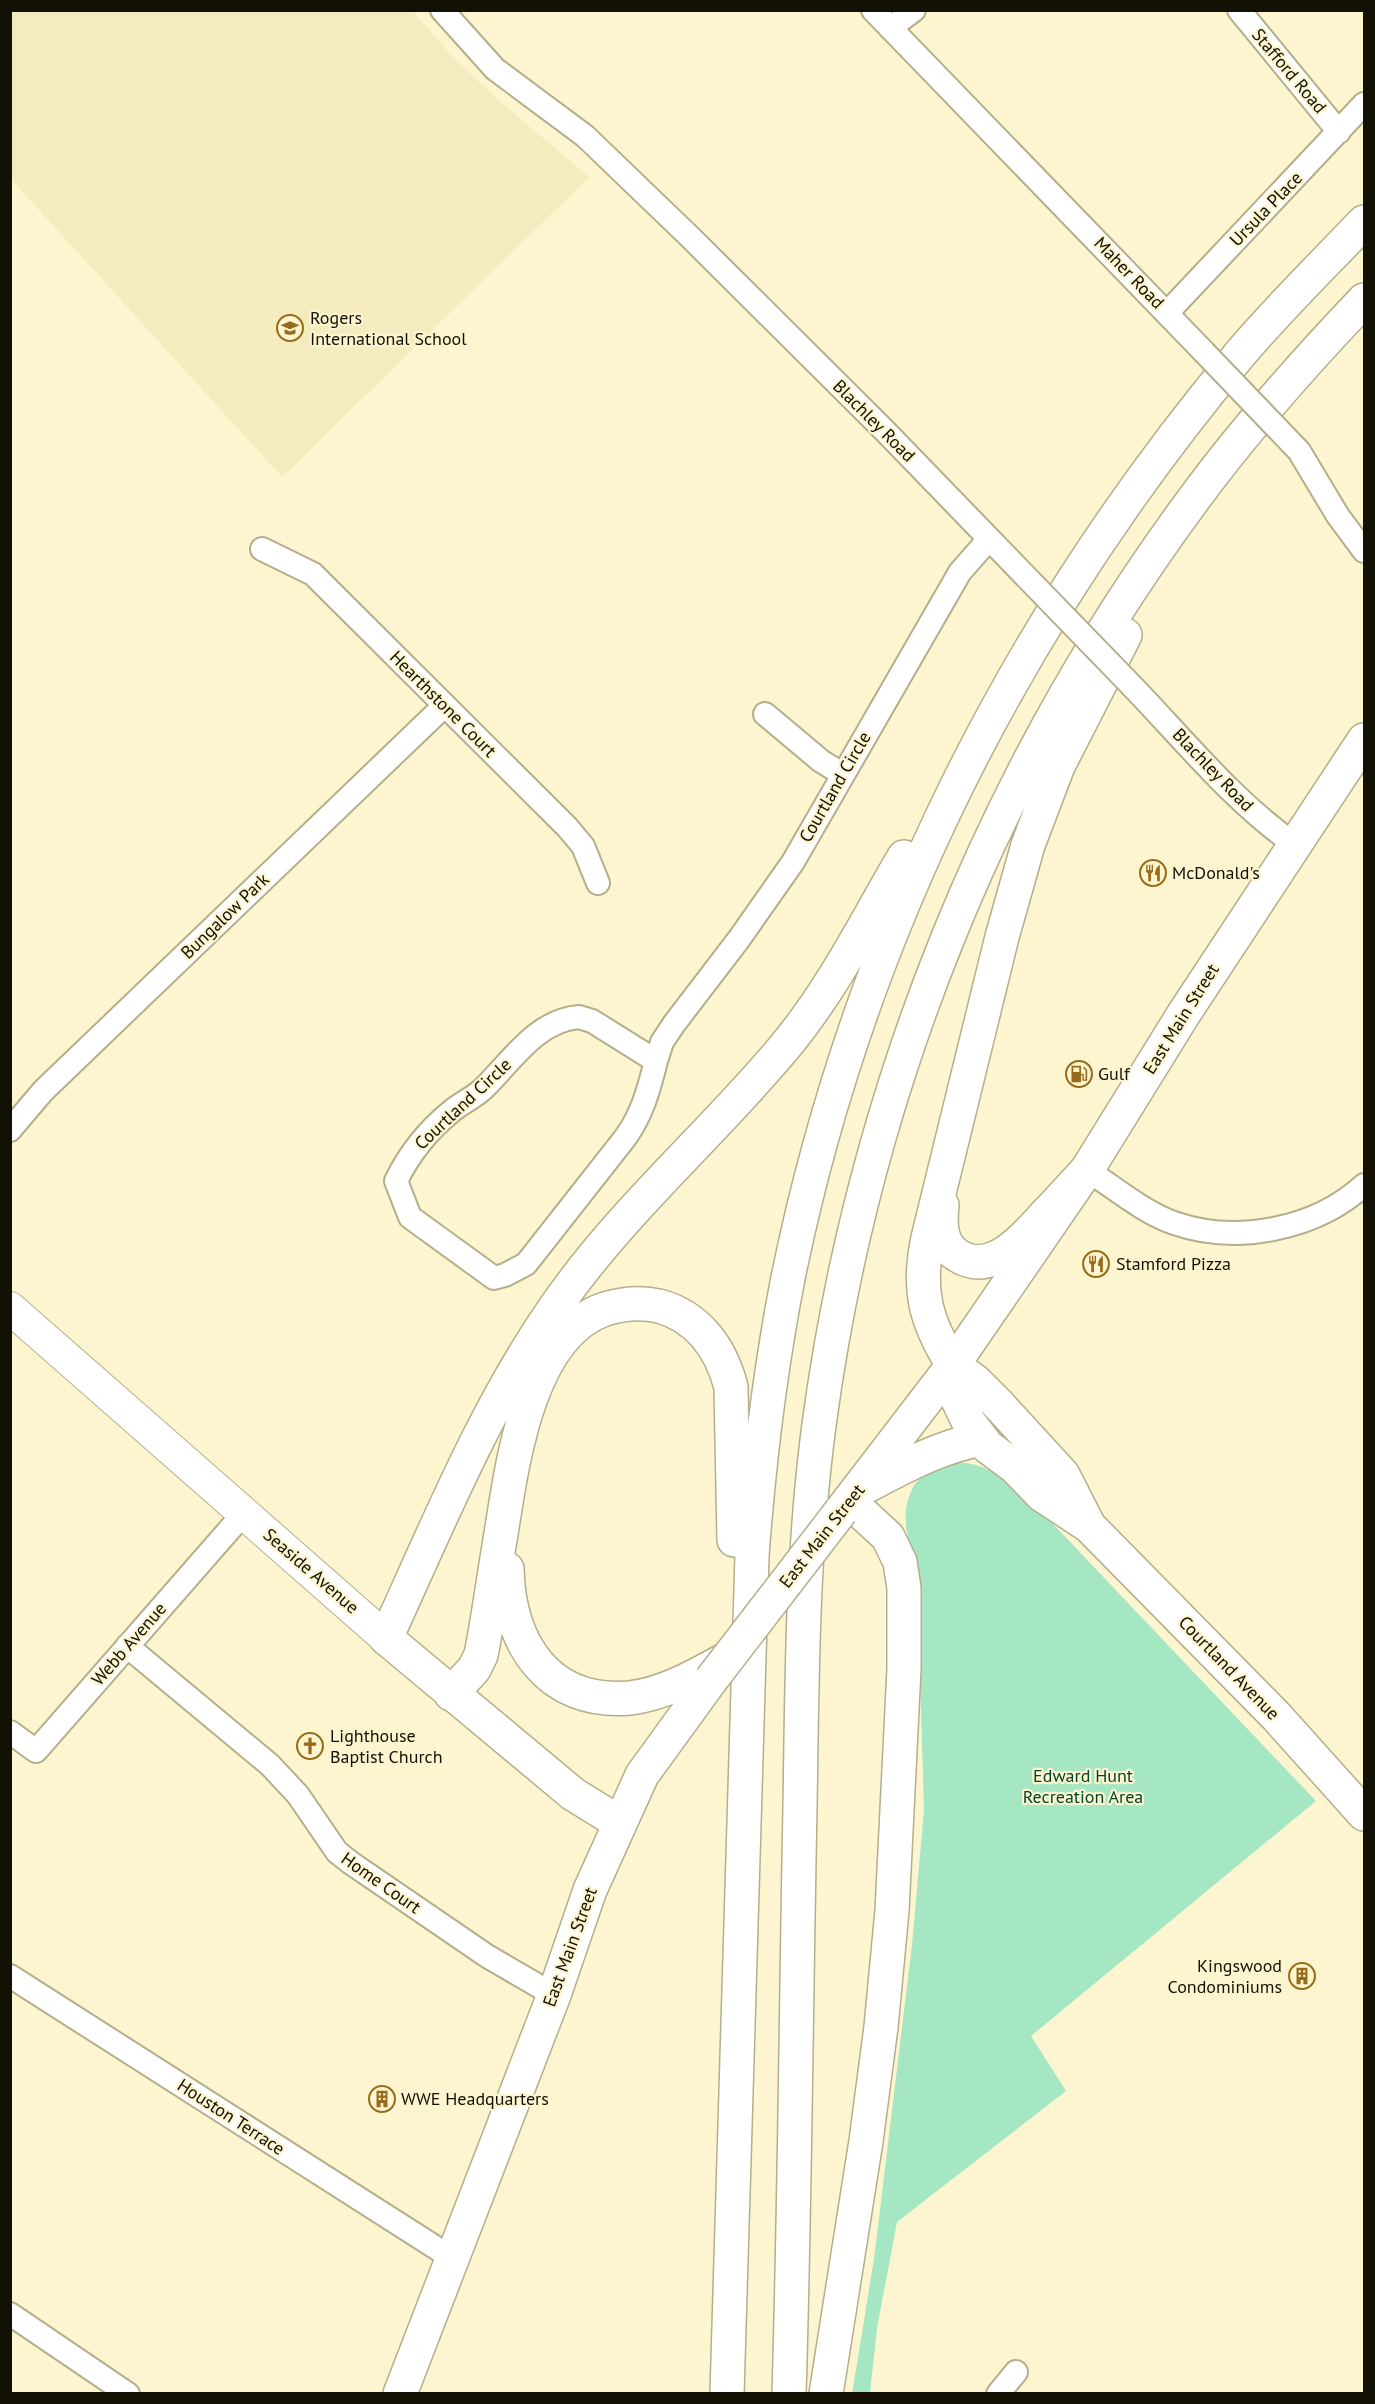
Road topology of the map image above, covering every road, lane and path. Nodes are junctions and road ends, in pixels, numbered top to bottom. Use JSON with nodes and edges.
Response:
{"nodes":[{"id":1,"x":442,"y":10,"type":"edge"},
{"id":2,"x":873,"y":10,"type":"edge"},
{"id":3,"x":914,"y":10,"type":"edge"},
{"id":4,"x":1239,"y":10,"type":"edge"},
{"id":5,"x":891,"y":28,"type":"junction"},
{"id":6,"x":1365,"y":104,"type":"edge"},
{"id":7,"x":1339,"y":132,"type":"junction"},
{"id":8,"x":1365,"y":222,"type":"edge"},
{"id":9,"x":1365,"y":300,"type":"edge"},
{"id":10,"x":1167,"y":313,"type":"junction"},
{"id":11,"x":1198,"y":494,"type":"junction"},
{"id":12,"x":989,"y":539,"type":"junction"},
{"id":13,"x":262,"y":549,"type":"dead end"},
{"id":14,"x":1365,"y":551,"type":"edge"},
{"id":15,"x":444,"y":706,"type":"junction"},
{"id":16,"x":765,"y":714,"type":"dead end"},
{"id":17,"x":1365,"y":740,"type":"edge"},
{"id":18,"x":972,"y":753,"type":"junction"},
{"id":19,"x":842,"y":774,"type":"junction"},
{"id":20,"x":1294,"y":844,"type":"junction"},
{"id":21,"x":598,"y":883,"type":"dead end"},
{"id":22,"x":656,"y":1061,"type":"junction"},
{"id":23,"x":963,"y":1096,"type":"junction"},
{"id":24,"x":10,"y":1130,"type":"edge"},
{"id":25,"x":1087,"y":1170,"type":"junction"},
{"id":26,"x":1365,"y":1185,"type":"edge"},
{"id":27,"x":10,"y":1308,"type":"edge"},
{"id":28,"x":953,"y":1365,"type":"junction"},
{"id":29,"x":981,"y":1439,"type":"junction"},
{"id":30,"x":1053,"y":1485,"type":"junction"},
{"id":31,"x":507,"y":1492,"type":"junction"},
{"id":32,"x":849,"y":1501,"type":"junction"},
{"id":33,"x":244,"y":1513,"type":"junction"},
{"id":34,"x":386,"y":1638,"type":"junction"},
{"id":35,"x":127,"y":1646,"type":"junction"},
{"id":36,"x":719,"y":1669,"type":"junction"},
{"id":37,"x":451,"y":1694,"type":"junction"},
{"id":38,"x":10,"y":1732,"type":"edge"},
{"id":39,"x":1365,"y":1814,"type":"edge"},
{"id":40,"x":620,"y":1823,"type":"junction"},
{"id":41,"x":740,"y":1937,"type":"junction"},
{"id":42,"x":10,"y":1976,"type":"edge"},
{"id":43,"x":554,"y":1995,"type":"junction"},
{"id":44,"x":452,"y":2258,"type":"junction"},
{"id":45,"x":10,"y":2314,"type":"edge"},
{"id":46,"x":1016,"y":2372,"type":"dead end"},
{"id":47,"x":128,"y":2394,"type":"edge"},
{"id":48,"x":400,"y":2394,"type":"edge"},
{"id":49,"x":727,"y":2394,"type":"edge"},
{"id":50,"x":789,"y":2394,"type":"edge"},
{"id":51,"x":826,"y":2394,"type":"edge"},
{"id":52,"x":998,"y":2394,"type":"edge"}],
"edges":[{"from":1,"to":12,"type":"street","name":"Blachley Road"},
{"from":2,"to":5,"type":"street","name":"Maher Road"},
{"from":3,"to":5,"type":"street"},
{"from":4,"to":7,"type":"street","name":"Stafford Road"},
{"from":5,"to":10,"type":"street","name":"Maher Road"},
{"from":6,"to":7,"type":"street","name":"Ursula Place"},
{"from":7,"to":10,"type":"street","name":"Ursula Place"},
{"from":8,"to":18,"type":"main road"},
{"from":9,"to":11,"type":"main road"},
{"from":10,"to":14,"type":"street","name":"Maher Road","bridge":true},
{"from":11,"to":23,"type":"main road"},
{"from":11,"to":50,"type":"main road"},
{"from":12,"to":19,"type":"street","name":"Courtland Circle"},
{"from":12,"to":20,"type":"street","name":"Blachley Road","bridge":true},
{"from":13,"to":15,"type":"street","name":"Hearthstone Court"},
{"from":15,"to":21,"type":"street","name":"Hearthstone Court"},
{"from":15,"to":24,"type":"street","name":"Bungalow Park"},
{"from":16,"to":19,"type":"street"},
{"from":17,"to":20,"type":"main road","name":"East Main Street"},
{"from":18,"to":34,"type":"main road"},
{"from":18,"to":41,"type":"main road"},
{"from":19,"to":22,"type":"street","name":"Courtland Circle"},
{"from":20,"to":25,"type":"main road","name":"East Main Street"},
{"from":22,"to":22,"type":"street","name":"Courtland Circle"},
{"from":23,"to":25,"type":"main road"},
{"from":23,"to":28,"type":"main road"},
{"from":25,"to":26,"type":"street"},
{"from":25,"to":28,"type":"main road","name":"East Main Street"},
{"from":27,"to":33,"type":"main road","name":"Seaside Avenue"},
{"from":28,"to":29,"type":"main road","name":"Courtland Avenue"},
{"from":28,"to":30,"type":"main road","name":"Courtland Avenue"},
{"from":28,"to":32,"type":"main road","name":"East Main Street"},
{"from":29,"to":30,"type":"main road","name":"Courtland Avenue"},
{"from":29,"to":32,"type":"main road"},
{"from":30,"to":39,"type":"main road","name":"Courtland Avenue"},
{"from":31,"to":36,"type":"main road"},
{"from":31,"to":37,"type":"main road"},
{"from":31,"to":41,"type":"main road"},
{"from":32,"to":36,"type":"main road","name":"East Main Street","bridge":true},
{"from":32,"to":51,"type":"main road"},
{"from":33,"to":34,"type":"main road","name":"Seaside Avenue"},
{"from":33,"to":35,"type":"street","name":"Webb Avenue"},
{"from":34,"to":37,"type":"main road","name":"Seaside Avenue"},
{"from":35,"to":38,"type":"street","name":"Webb Avenue"},
{"from":35,"to":43,"type":"street","name":"Home Court"},
{"from":36,"to":40,"type":"main road","name":"East Main Street"},
{"from":37,"to":40,"type":"main road","name":"Seaside Avenue"},
{"from":40,"to":43,"type":"main road","name":"East Main Street"},
{"from":41,"to":49,"type":"main road"},
{"from":42,"to":44,"type":"street","name":"Houston Terrace"},
{"from":43,"to":44,"type":"main road","name":"East Main Street"},
{"from":44,"to":48,"type":"main road","name":"East Main Street"},
{"from":45,"to":47,"type":"street"},
{"from":46,"to":52,"type":"street"}]}
